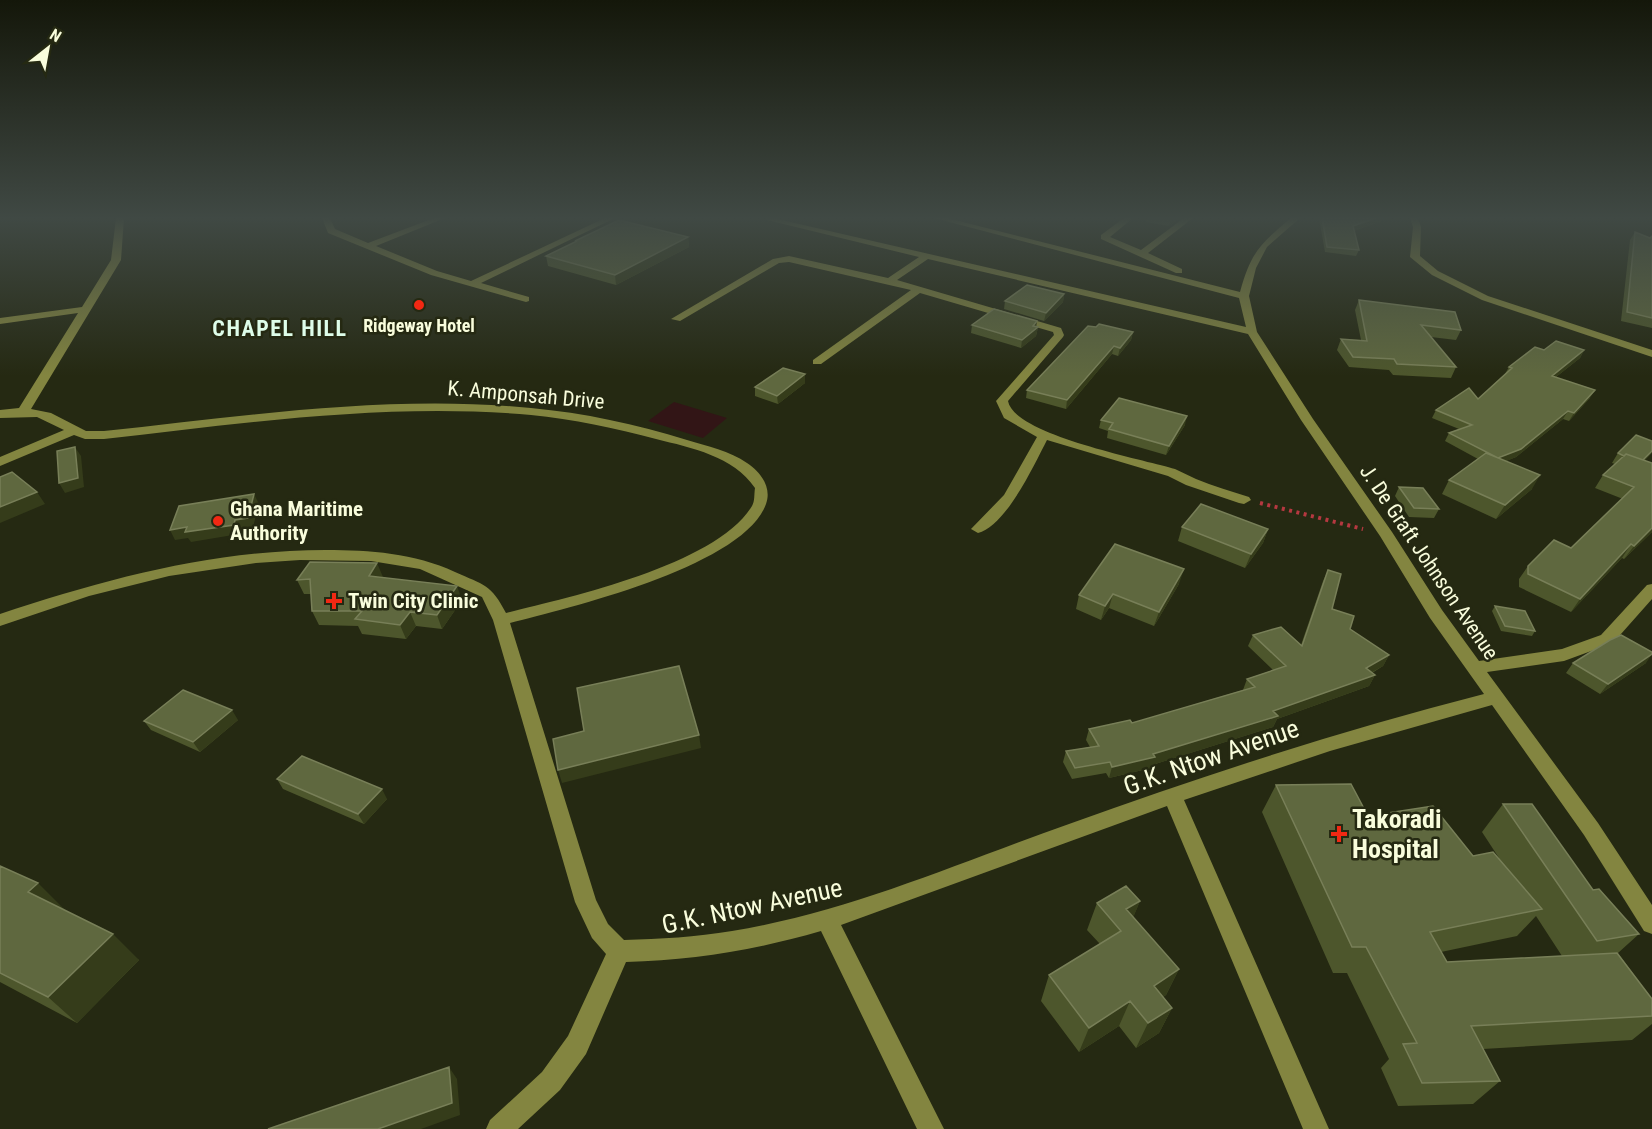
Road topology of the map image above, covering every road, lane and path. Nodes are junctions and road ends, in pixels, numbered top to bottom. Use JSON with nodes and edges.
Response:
{"nodes":[{"id":1,"x":110,"y":271,"type":"edge"},
{"id":2,"x":428,"y":271,"type":"edge"},
{"id":3,"x":500,"y":271,"type":"edge"},
{"id":4,"x":763,"y":271,"type":"edge"},
{"id":5,"x":837,"y":271,"type":"edge"},
{"id":6,"x":905,"y":271,"type":"edge"},
{"id":7,"x":985,"y":271,"type":"edge"},
{"id":8,"x":1160,"y":271,"type":"edge"},
{"id":9,"x":1183,"y":271,"type":"edge"},
{"id":10,"x":1250,"y":271,"type":"edge"},
{"id":11,"x":1432,"y":271,"type":"edge"},
{"id":12,"x":890,"y":281,"type":"junction"},
{"id":13,"x":472,"y":284,"type":"junction"},
{"id":14,"x":918,"y":290,"type":"junction"},
{"id":15,"x":1245,"y":291,"type":"junction"},
{"id":16,"x":526,"y":299,"type":"dead end"},
{"id":17,"x":87,"y":309,"type":"junction"},
{"id":18,"x":676,"y":319,"type":"dead end"},
{"id":19,"x":0,"y":321,"type":"edge"},
{"id":20,"x":1252,"y":332,"type":"junction"},
{"id":21,"x":1652,"y":354,"type":"edge"},
{"id":22,"x":817,"y":362,"type":"dead end"},
{"id":23,"x":24,"y":410,"type":"junction"},
{"id":24,"x":0,"y":414,"type":"edge"},
{"id":25,"x":73,"y":431,"type":"junction"},
{"id":26,"x":1044,"y":435,"type":"junction"},
{"id":27,"x":0,"y":462,"type":"edge"},
{"id":28,"x":1244,"y":500,"type":"joint"},
{"id":29,"x":978,"y":529,"type":"dead end"},
{"id":30,"x":1387,"y":535,"type":"junction"},
{"id":31,"x":1652,"y":589,"type":"edge"},
{"id":32,"x":0,"y":620,"type":"edge"},
{"id":33,"x":501,"y":620,"type":"junction"},
{"id":34,"x":1474,"y":668,"type":"junction"},
{"id":35,"x":1496,"y":697,"type":"junction"},
{"id":36,"x":1172,"y":795,"type":"junction"},
{"id":37,"x":827,"y":921,"type":"junction"},
{"id":38,"x":1652,"y":924,"type":"edge"},
{"id":39,"x":619,"y":951,"type":"junction"},
{"id":40,"x":499,"y":1129,"type":"edge"},
{"id":41,"x":931,"y":1129,"type":"edge"},
{"id":42,"x":1316,"y":1129,"type":"edge"}],
"edges":[{"from":1,"to":17,"type":"street"},
{"from":2,"to":13,"type":"street"},
{"from":3,"to":13,"type":"street"},
{"from":4,"to":18,"type":"street"},
{"from":5,"to":12,"type":"street"},
{"from":6,"to":12,"type":"street"},
{"from":7,"to":20,"type":"street"},
{"from":8,"to":15,"type":"street"},
{"from":9,"to":15,"type":"street"},
{"from":10,"to":15,"type":"street"},
{"from":11,"to":21,"type":"street"},
{"from":12,"to":14,"type":"street"},
{"from":13,"to":16,"type":"street"},
{"from":14,"to":22,"type":"street"},
{"from":14,"to":26,"type":"street"},
{"from":15,"to":20,"type":"street","name":"J. De Graft Johnson Avenue"},
{"from":17,"to":19,"type":"street"},
{"from":17,"to":23,"type":"street"},
{"from":20,"to":30,"type":"street","name":"J. De Graft Johnson Avenue"},
{"from":23,"to":24,"type":"street"},
{"from":23,"to":25,"type":"street"},
{"from":25,"to":27,"type":"street"},
{"from":25,"to":33,"type":"street","name":"K. Amponsah Drive"},
{"from":26,"to":28,"type":"street"},
{"from":26,"to":29,"type":"street"},
{"from":28,"to":30,"type":"path"},
{"from":30,"to":34,"type":"street","name":"J. De Graft Johnson Avenue"},
{"from":31,"to":34,"type":"street"},
{"from":32,"to":33,"type":"street"},
{"from":33,"to":39,"type":"street"},
{"from":34,"to":35,"type":"street","name":"J. De Graft Johnson Avenue"},
{"from":35,"to":36,"type":"street","name":"G.K. Ntow Avenue"},
{"from":35,"to":38,"type":"street","name":"J. De Graft Johnson Avenue"},
{"from":36,"to":37,"type":"street","name":"G.K. Ntow Avenue"},
{"from":36,"to":42,"type":"street"},
{"from":37,"to":39,"type":"street","name":"G.K. Ntow Avenue"},
{"from":37,"to":41,"type":"street"},
{"from":39,"to":40,"type":"street"}]}
